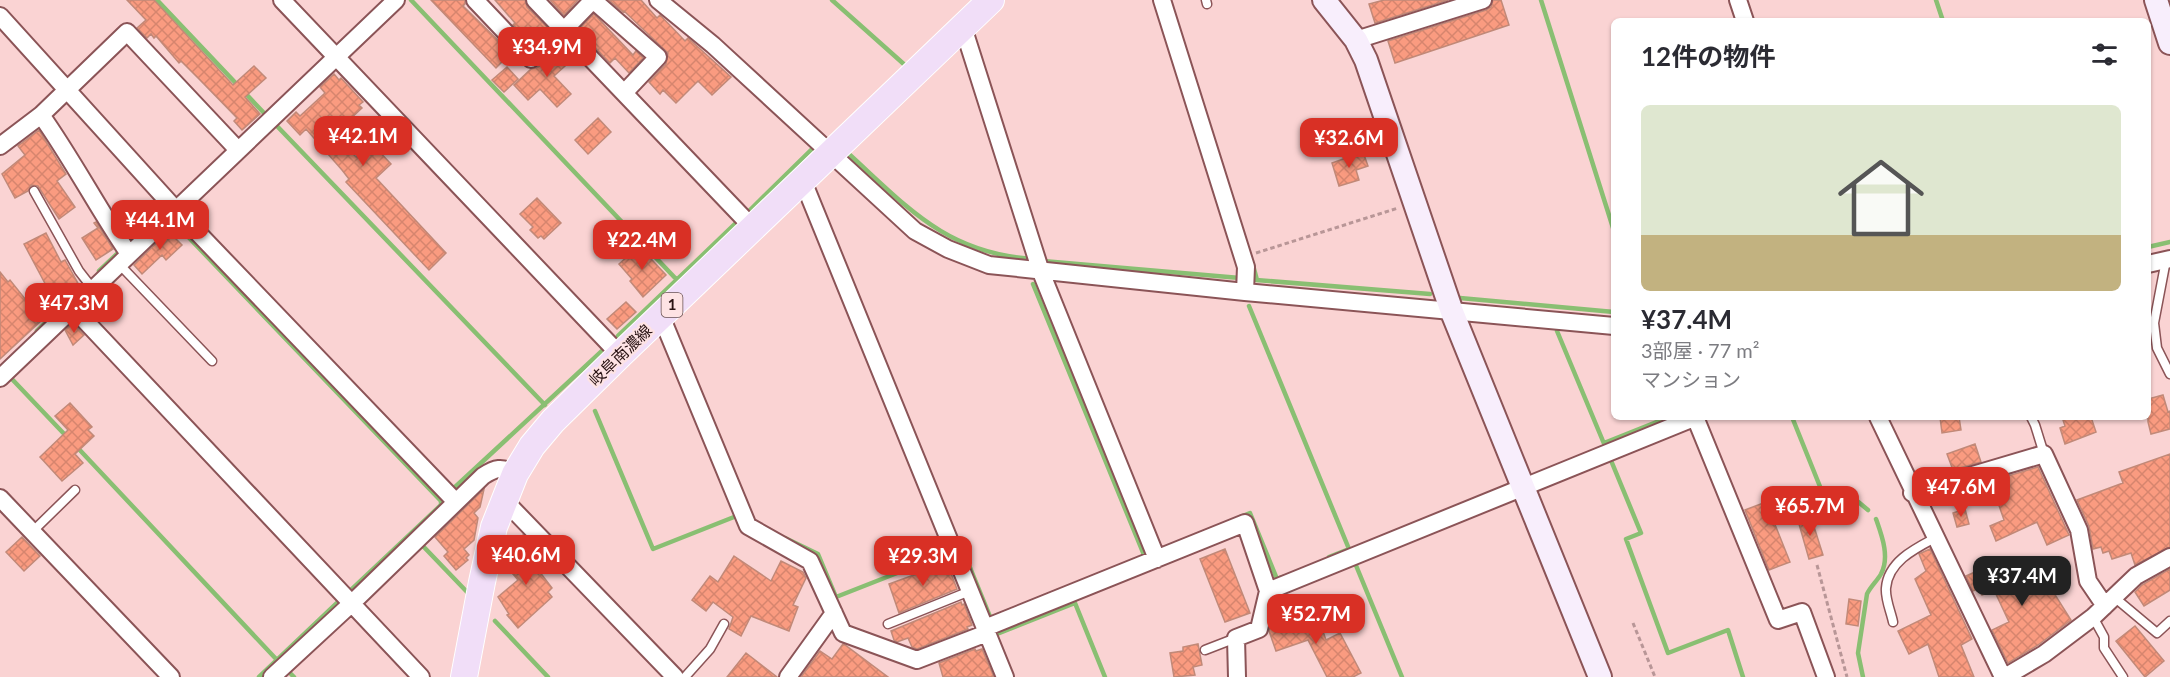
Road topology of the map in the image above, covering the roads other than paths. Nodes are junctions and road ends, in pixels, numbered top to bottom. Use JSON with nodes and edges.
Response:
{"nodes":[{"id":1,"x":282,"y":0,"type":"edge"},
{"id":2,"x":396,"y":0,"type":"edge"},
{"id":3,"x":475,"y":0,"type":"edge"},
{"id":4,"x":535,"y":0,"type":"edge"},
{"id":5,"x":593,"y":0,"type":"edge"},
{"id":6,"x":658,"y":0,"type":"edge"},
{"id":7,"x":991,"y":0,"type":"edge"},
{"id":8,"x":1162,"y":0,"type":"edge"},
{"id":9,"x":1324,"y":0,"type":"edge"},
{"id":10,"x":1484,"y":0,"type":"edge"},
{"id":11,"x":1738,"y":0,"type":"edge"},
{"id":12,"x":2156,"y":0,"type":"edge"},
{"id":13,"x":0,"y":15,"type":"edge"},
{"id":14,"x":1744,"y":18,"type":"edge"},
{"id":15,"x":963,"y":27,"type":"junction"},
{"id":16,"x":564,"y":30,"type":"junction"},
{"id":17,"x":1356,"y":40,"type":"junction"},
{"id":18,"x":2170,"y":43,"type":"edge"},
{"id":19,"x":335,"y":56,"type":"junction"},
{"id":20,"x":67,"y":89,"type":"junction"},
{"id":21,"x":624,"y":93,"type":"junction"},
{"id":22,"x":41,"y":115,"type":"junction"},
{"id":23,"x":0,"y":146,"type":"edge"},
{"id":24,"x":238,"y":150,"type":"junction"},
{"id":25,"x":831,"y":154,"type":"junction"},
{"id":26,"x":803,"y":181,"type":"junction"},
{"id":27,"x":34,"y":191,"type":"dead end"},
{"id":28,"x":176,"y":210,"type":"junction"},
{"id":29,"x":753,"y":228,"type":"junction"},
{"id":30,"x":124,"y":259,"type":"junction"},
{"id":31,"x":2168,"y":259,"type":"edge"},
{"id":32,"x":2151,"y":263,"type":"edge"},
{"id":33,"x":1041,"y":272,"type":"junction"},
{"id":34,"x":93,"y":289,"type":"junction"},
{"id":35,"x":1245,"y":292,"type":"junction"},
{"id":36,"x":73,"y":308,"type":"junction"},
{"id":37,"x":1452,"y":312,"type":"junction"},
{"id":38,"x":661,"y":316,"type":"junction"},
{"id":39,"x":1611,"y":326,"type":"edge"},
{"id":40,"x":620,"y":355,"type":"junction"},
{"id":41,"x":212,"y":361,"type":"dead end"},
{"id":42,"x":2170,"y":374,"type":"edge"},
{"id":43,"x":1,"y":376,"type":"edge"},
{"id":44,"x":1688,"y":420,"type":"edge"},
{"id":45,"x":1696,"y":420,"type":"edge"},
{"id":46,"x":1879,"y":420,"type":"edge"},
{"id":47,"x":2032,"y":420,"type":"edge"},
{"id":48,"x":2044,"y":454,"type":"junction"},
{"id":49,"x":515,"y":474,"type":"junction"},
{"id":50,"x":1521,"y":487,"type":"junction"},
{"id":51,"x":75,"y":490,"type":"dead end"},
{"id":52,"x":1912,"y":492,"type":"junction"},
{"id":53,"x":0,"y":498,"type":"edge"},
{"id":54,"x":504,"y":500,"type":"junction"},
{"id":55,"x":456,"y":502,"type":"junction"},
{"id":56,"x":32,"y":532,"type":"junction"},
{"id":57,"x":1935,"y":538,"type":"junction"},
{"id":58,"x":2170,"y":557,"type":"edge"},
{"id":59,"x":1157,"y":559,"type":"junction"},
{"id":60,"x":970,"y":591,"type":"junction"},
{"id":61,"x":1268,"y":591,"type":"junction"},
{"id":62,"x":351,"y":604,"type":"junction"},
{"id":63,"x":2104,"y":606,"type":"junction"},
{"id":64,"x":834,"y":613,"type":"junction"},
{"id":65,"x":2170,"y":621,"type":"edge"},
{"id":66,"x":1893,"y":622,"type":"dead end"},
{"id":67,"x":724,"y":624,"type":"dead end"},
{"id":68,"x":888,"y":624,"type":"dead end"},
{"id":69,"x":986,"y":631,"type":"junction"},
{"id":70,"x":1236,"y":638,"type":"junction"},
{"id":71,"x":1204,"y":650,"type":"dead end"},
{"id":72,"x":171,"y":677,"type":"edge"},
{"id":73,"x":273,"y":677,"type":"edge"},
{"id":74,"x":421,"y":677,"type":"edge"},
{"id":75,"x":464,"y":677,"type":"edge"},
{"id":76,"x":675,"y":677,"type":"edge"},
{"id":77,"x":684,"y":677,"type":"edge"},
{"id":78,"x":788,"y":677,"type":"edge"},
{"id":79,"x":1005,"y":677,"type":"edge"},
{"id":80,"x":1237,"y":677,"type":"edge"},
{"id":81,"x":1600,"y":677,"type":"edge"},
{"id":82,"x":1826,"y":677,"type":"edge"},
{"id":83,"x":2004,"y":677,"type":"edge"},
{"id":84,"x":2123,"y":677,"type":"edge"}],
"edges":[{"from":1,"to":19,"type":"street"},
{"from":2,"to":19,"type":"street"},
{"from":3,"to":16,"type":"street"},
{"from":4,"to":16,"type":"street"},
{"from":5,"to":16,"type":"street"},
{"from":5,"to":21,"type":"street"},
{"from":6,"to":25,"type":"street"},
{"from":7,"to":15,"type":"main road","name":"岐阜南濃線","number":"1"},
{"from":8,"to":35,"type":"street"},
{"from":9,"to":17,"type":"street"},
{"from":10,"to":17,"type":"street"},
{"from":11,"to":14,"type":"street"},
{"from":12,"to":18,"type":"street"},
{"from":13,"to":20,"type":"street"},
{"from":15,"to":25,"type":"main road","name":"岐阜南濃線","number":"1"},
{"from":15,"to":33,"type":"street"},
{"from":16,"to":21,"type":"street"},
{"from":17,"to":37,"type":"street"},
{"from":19,"to":24,"type":"street"},
{"from":19,"to":40,"type":"street"},
{"from":20,"to":22,"type":"street"},
{"from":20,"to":24,"type":"street"},
{"from":20,"to":28,"type":"street"},
{"from":21,"to":29,"type":"street"},
{"from":22,"to":23,"type":"street"},
{"from":22,"to":30,"type":"street"},
{"from":24,"to":28,"type":"street"},
{"from":25,"to":26,"type":"main road","name":"岐阜南濃線","number":"1"},
{"from":25,"to":33,"type":"street"},
{"from":26,"to":29,"type":"main road","name":"岐阜南濃線","number":"1"},
{"from":26,"to":60,"type":"street"},
{"from":27,"to":34,"type":"lane"},
{"from":28,"to":30,"type":"street"},
{"from":28,"to":55,"type":"street"},
{"from":29,"to":38,"type":"main road","name":"岐阜南濃線","number":"1"},
{"from":30,"to":34,"type":"street"},
{"from":30,"to":41,"type":"lane"},
{"from":31,"to":32,"type":"street"},
{"from":31,"to":42,"type":"lane"},
{"from":33,"to":35,"type":"street"},
{"from":33,"to":59,"type":"street"},
{"from":34,"to":36,"type":"street"},
{"from":35,"to":37,"type":"street"},
{"from":36,"to":43,"type":"street"},
{"from":36,"to":62,"type":"street"},
{"from":37,"to":39,"type":"street"},
{"from":37,"to":50,"type":"street"},
{"from":38,"to":40,"type":"main road","name":"岐阜南濃線","number":"1"},
{"from":38,"to":64,"type":"street"},
{"from":40,"to":49,"type":"main road","name":"岐阜南濃線","number":"1"},
{"from":44,"to":50,"type":"street"},
{"from":45,"to":82,"type":"street"},
{"from":46,"to":52,"type":"street"},
{"from":47,"to":48,"type":"lane"},
{"from":48,"to":52,"type":"street"},
{"from":48,"to":63,"type":"street"},
{"from":49,"to":54,"type":"main road","name":"岐阜南濃線","number":"1"},
{"from":49,"to":55,"type":"street"},
{"from":50,"to":61,"type":"street"},
{"from":50,"to":81,"type":"street"},
{"from":51,"to":56,"type":"lane"},
{"from":52,"to":57,"type":"street"},
{"from":53,"to":56,"type":"street"},
{"from":54,"to":75,"type":"main road","name":"岐阜南濃線","number":"1"},
{"from":54,"to":76,"type":"street"},
{"from":55,"to":62,"type":"street"},
{"from":56,"to":72,"type":"street"},
{"from":57,"to":66,"type":"lane"},
{"from":57,"to":83,"type":"street"},
{"from":58,"to":63,"type":"street"},
{"from":59,"to":61,"type":"street"},
{"from":59,"to":69,"type":"street"},
{"from":60,"to":68,"type":"lane"},
{"from":60,"to":69,"type":"street"},
{"from":61,"to":70,"type":"street"},
{"from":62,"to":73,"type":"street"},
{"from":62,"to":74,"type":"street"},
{"from":63,"to":65,"type":"lane"},
{"from":63,"to":83,"type":"street"},
{"from":63,"to":84,"type":"lane"},
{"from":64,"to":69,"type":"street"},
{"from":64,"to":78,"type":"street"},
{"from":67,"to":77,"type":"lane"},
{"from":69,"to":79,"type":"street"},
{"from":70,"to":71,"type":"lane"},
{"from":70,"to":80,"type":"street"}]}
